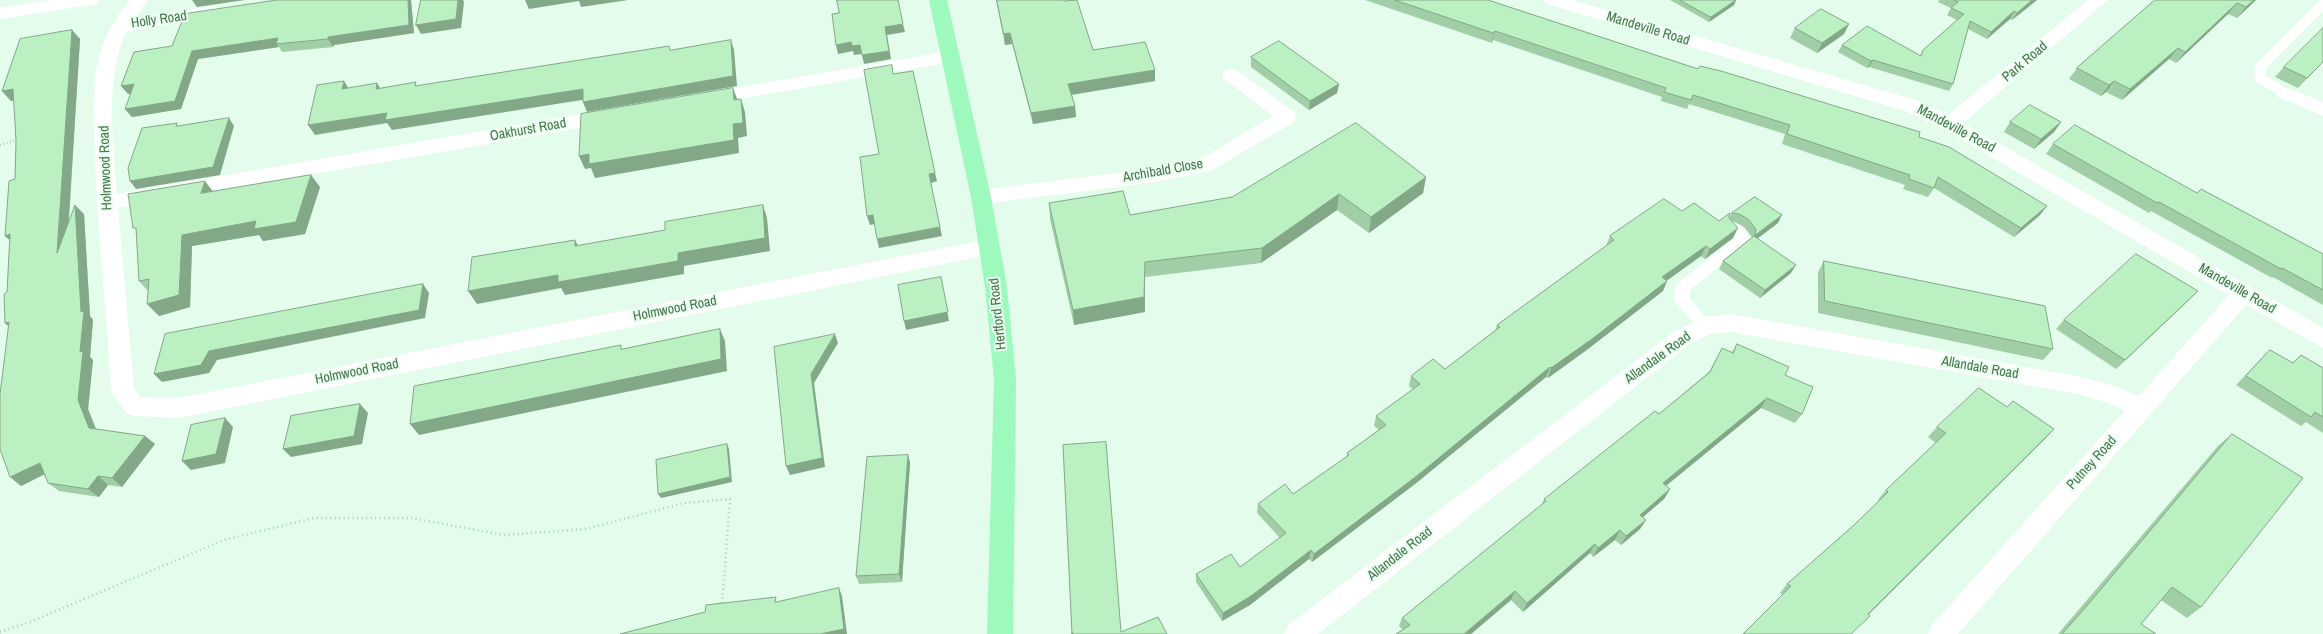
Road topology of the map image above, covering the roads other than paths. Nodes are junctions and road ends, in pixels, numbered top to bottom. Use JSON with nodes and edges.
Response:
{"nodes":[{"id":1,"x":91,"y":0,"type":"edge"},
{"id":2,"x":139,"y":0,"type":"edge"},
{"id":3,"x":938,"y":0,"type":"edge"},
{"id":4,"x":1553,"y":0,"type":"edge"},
{"id":5,"x":2099,"y":0,"type":"edge"},
{"id":6,"x":1589,"y":4,"type":"edge"},
{"id":7,"x":2323,"y":4,"type":"edge"},
{"id":8,"x":230,"y":9,"type":"edge"},
{"id":9,"x":0,"y":13,"type":"edge"},
{"id":10,"x":120,"y":26,"type":"junction"},
{"id":11,"x":949,"y":56,"type":"junction"},
{"id":12,"x":1231,"y":75,"type":"dead end"},
{"id":13,"x":2285,"y":93,"type":"joint"},
{"id":14,"x":692,"y":101,"type":"edge"},
{"id":15,"x":2323,"y":110,"type":"edge"},
{"id":16,"x":629,"y":112,"type":"edge"},
{"id":17,"x":1950,"y":124,"type":"junction"},
{"id":18,"x":981,"y":197,"type":"junction"},
{"id":19,"x":106,"y":203,"type":"junction"},
{"id":20,"x":1732,"y":227,"type":"edge"},
{"id":21,"x":989,"y":247,"type":"junction"},
{"id":22,"x":2244,"y":293,"type":"junction"},
{"id":23,"x":1705,"y":326,"type":"junction"},
{"id":24,"x":2323,"y":339,"type":"edge"},
{"id":25,"x":2141,"y":407,"type":"junction"},
{"id":26,"x":1000,"y":634,"type":"edge"},
{"id":27,"x":1297,"y":634,"type":"edge"},
{"id":28,"x":1940,"y":634,"type":"edge"}],
"edges":[{"from":1,"to":9,"type":"street"},
{"from":2,"to":10,"type":"street","name":"Holmwood Road"},
{"from":3,"to":11,"type":"main road","name":"Hertford Road"},
{"from":4,"to":6,"type":"street","name":"Mandeville Road"},
{"from":5,"to":17,"type":"street","name":"Park Road"},
{"from":6,"to":17,"type":"street","name":"Mandeville Road"},
{"from":7,"to":13,"type":"lane"},
{"from":8,"to":10,"type":"street","name":"Holly Road"},
{"from":10,"to":19,"type":"street","name":"Holmwood Road"},
{"from":11,"to":14,"type":"street"},
{"from":11,"to":18,"type":"main road","name":"Hertford Road"},
{"from":12,"to":18,"type":"street","name":"Archibald Close"},
{"from":13,"to":15,"type":"street"},
{"from":16,"to":19,"type":"street","name":"Oakhurst Road"},
{"from":17,"to":22,"type":"street","name":"Mandeville Road"},
{"from":18,"to":21,"type":"main road","name":"Hertford Road"},
{"from":19,"to":21,"type":"street","name":"Holmwood Road"},
{"from":20,"to":23,"type":"lane"},
{"from":21,"to":26,"type":"main road","name":"Hertford Road"},
{"from":22,"to":24,"type":"street","name":"Mandeville Road"},
{"from":22,"to":25,"type":"street","name":"Putney Road"},
{"from":23,"to":25,"type":"street","name":"Allandale Road"},
{"from":23,"to":27,"type":"street","name":"Allandale Road"},
{"from":25,"to":28,"type":"street","name":"Putney Road"}]}
